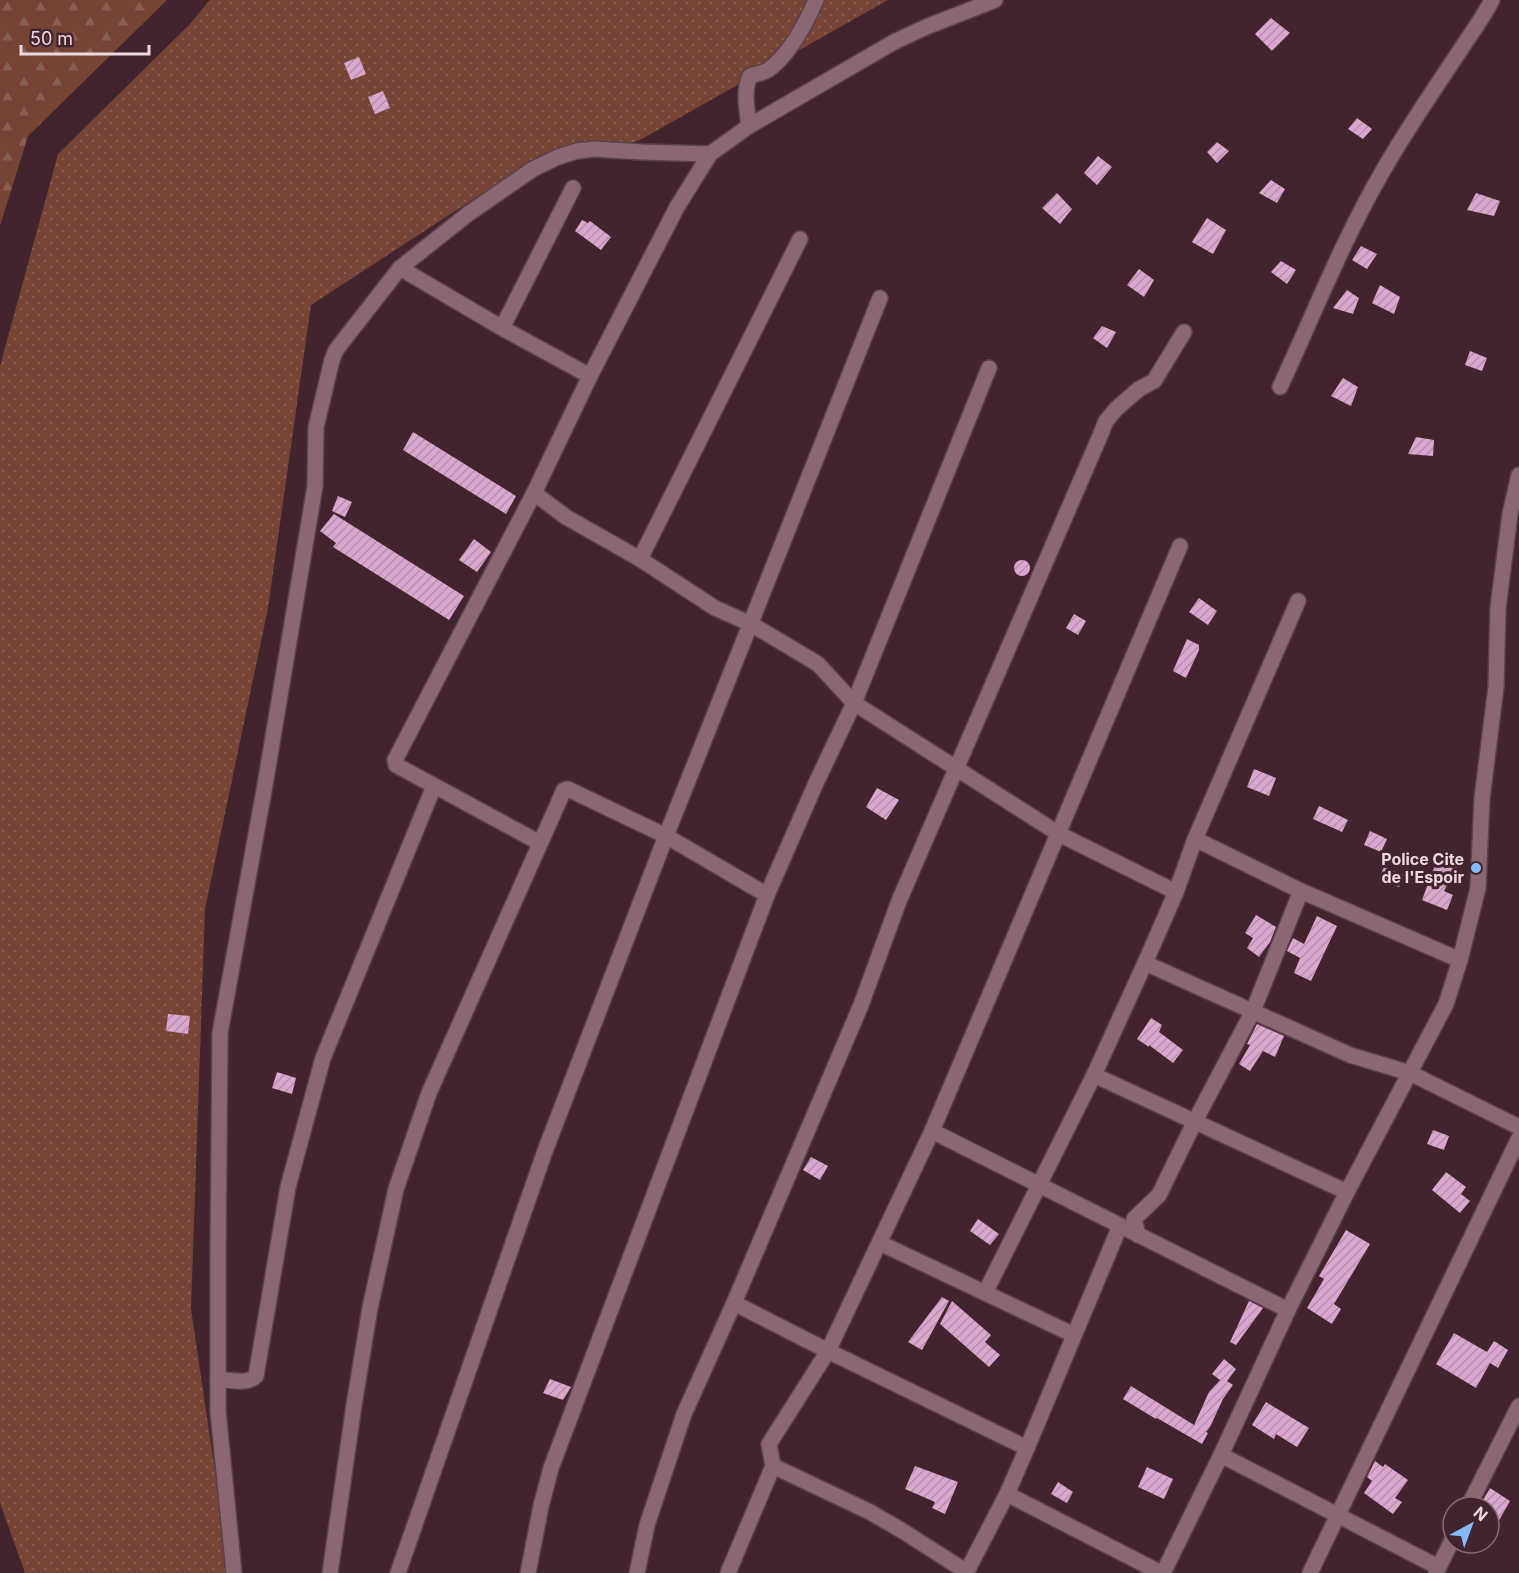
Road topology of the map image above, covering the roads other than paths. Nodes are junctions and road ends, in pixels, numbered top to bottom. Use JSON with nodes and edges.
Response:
{"nodes":[{"id":1,"x":816,"y":0,"type":"edge"},
{"id":2,"x":995,"y":0,"type":"edge"},
{"id":3,"x":1492,"y":0,"type":"edge"},
{"id":4,"x":749,"y":126,"type":"junction"},
{"id":5,"x":710,"y":154,"type":"junction"},
{"id":6,"x":573,"y":188,"type":"dead end"},
{"id":7,"x":800,"y":238,"type":"dead end"},
{"id":8,"x":400,"y":268,"type":"junction"},
{"id":9,"x":880,"y":298,"type":"dead end"},
{"id":10,"x":502,"y":327,"type":"junction"},
{"id":11,"x":1184,"y":332,"type":"dead end"},
{"id":12,"x":989,"y":368,"type":"dead end"},
{"id":13,"x":590,"y":376,"type":"junction"},
{"id":14,"x":1280,"y":387,"type":"dead end"},
{"id":15,"x":1519,"y":475,"type":"edge"},
{"id":16,"x":534,"y":494,"type":"junction"},
{"id":17,"x":1180,"y":546,"type":"dead end"},
{"id":18,"x":640,"y":559,"type":"junction"},
{"id":19,"x":1298,"y":601,"type":"dead end"},
{"id":20,"x":751,"y":624,"type":"junction"},
{"id":21,"x":854,"y":703,"type":"junction"},
{"id":22,"x":957,"y":769,"type":"junction"},
{"id":23,"x":434,"y":786,"type":"junction"},
{"id":24,"x":1059,"y":834,"type":"junction"},
{"id":25,"x":666,"y":837,"type":"junction"},
{"id":26,"x":1195,"y":839,"type":"junction"},
{"id":27,"x":540,"y":843,"type":"junction"},
{"id":28,"x":1301,"y":891,"type":"junction"},
{"id":29,"x":1176,"y":892,"type":"junction"},
{"id":30,"x":767,"y":895,"type":"junction"},
{"id":31,"x":1460,"y":960,"type":"junction"},
{"id":32,"x":1145,"y":963,"type":"junction"},
{"id":33,"x":1253,"y":1011,"type":"junction"},
{"id":34,"x":1410,"y":1073,"type":"junction"},
{"id":35,"x":1094,"y":1075,"type":"junction"},
{"id":36,"x":1195,"y":1121,"type":"junction"},
{"id":37,"x":1519,"y":1127,"type":"edge"},
{"id":38,"x":932,"y":1131,"type":"junction"},
{"id":39,"x":1519,"y":1138,"type":"edge"},
{"id":40,"x":1040,"y":1184,"type":"junction"},
{"id":41,"x":1347,"y":1192,"type":"junction"},
{"id":42,"x":1120,"y":1226,"type":"junction"},
{"id":43,"x":1138,"y":1235,"type":"junction"},
{"id":44,"x":880,"y":1243,"type":"junction"},
{"id":45,"x":985,"y":1293,"type":"junction"},
{"id":46,"x":734,"y":1304,"type":"junction"},
{"id":47,"x":1288,"y":1310,"type":"junction"},
{"id":48,"x":1074,"y":1335,"type":"junction"},
{"id":49,"x":828,"y":1351,"type":"junction"},
{"id":50,"x":218,"y":1379,"type":"junction"},
{"id":51,"x":1519,"y":1406,"type":"edge"},
{"id":52,"x":1027,"y":1448,"type":"junction"},
{"id":53,"x":1221,"y":1455,"type":"junction"},
{"id":54,"x":773,"y":1466,"type":"junction"},
{"id":55,"x":1006,"y":1494,"type":"junction"},
{"id":56,"x":1474,"y":1495,"type":"edge"},
{"id":57,"x":1339,"y":1516,"type":"junction"},
{"id":58,"x":1444,"y":1555,"type":"edge"},
{"id":59,"x":1437,"y":1570,"type":"edge"},
{"id":60,"x":234,"y":1573,"type":"edge"},
{"id":61,"x":330,"y":1573,"type":"edge"},
{"id":62,"x":398,"y":1573,"type":"edge"},
{"id":63,"x":528,"y":1573,"type":"edge"},
{"id":64,"x":637,"y":1573,"type":"edge"},
{"id":65,"x":728,"y":1573,"type":"edge"},
{"id":66,"x":966,"y":1573,"type":"edge"},
{"id":67,"x":1162,"y":1573,"type":"edge"},
{"id":68,"x":1310,"y":1573,"type":"edge"}],
"edges":[{"from":1,"to":4,"type":"street"},
{"from":2,"to":4,"type":"street"},
{"from":3,"to":14,"type":"street"},
{"from":4,"to":5,"type":"street"},
{"from":5,"to":8,"type":"street"},
{"from":5,"to":13,"type":"street"},
{"from":6,"to":10,"type":"street"},
{"from":7,"to":18,"type":"street"},
{"from":8,"to":10,"type":"street"},
{"from":8,"to":50,"type":"street"},
{"from":9,"to":20,"type":"street"},
{"from":10,"to":13,"type":"street"},
{"from":11,"to":22,"type":"street"},
{"from":12,"to":21,"type":"street"},
{"from":13,"to":16,"type":"street"},
{"from":15,"to":31,"type":"street"},
{"from":16,"to":18,"type":"street"},
{"from":16,"to":23,"type":"street"},
{"from":17,"to":24,"type":"street"},
{"from":18,"to":20,"type":"street"},
{"from":19,"to":26,"type":"street"},
{"from":20,"to":21,"type":"street"},
{"from":20,"to":25,"type":"street"},
{"from":21,"to":22,"type":"street"},
{"from":21,"to":30,"type":"street"},
{"from":22,"to":24,"type":"street"},
{"from":22,"to":46,"type":"street"},
{"from":23,"to":27,"type":"street"},
{"from":23,"to":50,"type":"street"},
{"from":24,"to":29,"type":"street"},
{"from":24,"to":38,"type":"street"},
{"from":25,"to":27,"type":"street"},
{"from":25,"to":30,"type":"street"},
{"from":25,"to":62,"type":"street"},
{"from":26,"to":28,"type":"street"},
{"from":26,"to":29,"type":"street"},
{"from":27,"to":61,"type":"street"},
{"from":28,"to":31,"type":"street"},
{"from":28,"to":33,"type":"street"},
{"from":29,"to":32,"type":"street"},
{"from":30,"to":63,"type":"street"},
{"from":31,"to":34,"type":"street"},
{"from":32,"to":33,"type":"street"},
{"from":32,"to":35,"type":"street"},
{"from":33,"to":34,"type":"street"},
{"from":33,"to":36,"type":"street"},
{"from":34,"to":37,"type":"street"},
{"from":34,"to":41,"type":"street"},
{"from":35,"to":36,"type":"street"},
{"from":35,"to":40,"type":"street"},
{"from":36,"to":41,"type":"street"},
{"from":36,"to":43,"type":"street"},
{"from":38,"to":40,"type":"street"},
{"from":38,"to":44,"type":"street"},
{"from":39,"to":57,"type":"street"},
{"from":40,"to":42,"type":"street"},
{"from":40,"to":45,"type":"street"},
{"from":41,"to":47,"type":"street"},
{"from":42,"to":43,"type":"street"},
{"from":42,"to":48,"type":"street"},
{"from":43,"to":47,"type":"street"},
{"from":44,"to":45,"type":"street"},
{"from":44,"to":49,"type":"street"},
{"from":45,"to":48,"type":"street"},
{"from":46,"to":49,"type":"street"},
{"from":46,"to":64,"type":"street"},
{"from":47,"to":53,"type":"street"},
{"from":48,"to":52,"type":"street"},
{"from":49,"to":52,"type":"street"},
{"from":49,"to":54,"type":"street"},
{"from":50,"to":60,"type":"street"},
{"from":51,"to":56,"type":"street"},
{"from":52,"to":55,"type":"street"},
{"from":53,"to":57,"type":"street"},
{"from":53,"to":67,"type":"street"},
{"from":54,"to":65,"type":"street"},
{"from":54,"to":66,"type":"street"},
{"from":55,"to":66,"type":"street"},
{"from":55,"to":67,"type":"street"},
{"from":57,"to":59,"type":"street"},
{"from":57,"to":68,"type":"street"},
{"from":58,"to":59,"type":"street"}]}
